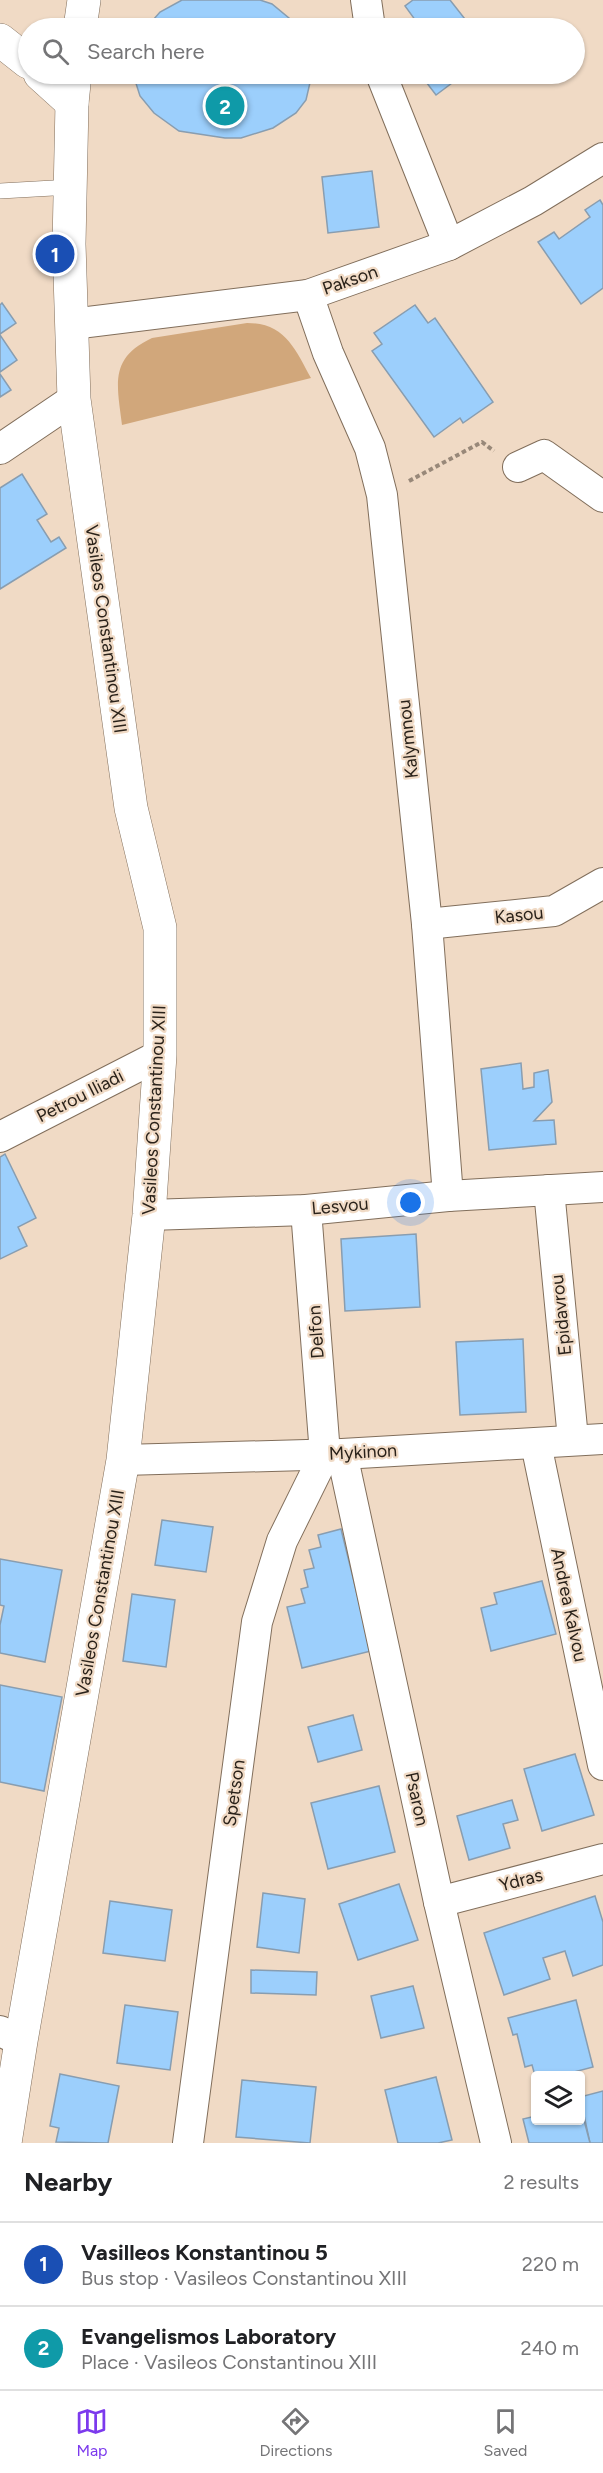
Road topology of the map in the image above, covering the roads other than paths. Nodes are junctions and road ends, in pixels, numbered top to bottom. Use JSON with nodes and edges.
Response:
{"nodes":[{"id":1,"x":84,"y":0,"type":"edge"},
{"id":2,"x":366,"y":0,"type":"edge"},
{"id":3,"x":81,"y":18,"type":"edge"},
{"id":4,"x":369,"y":18,"type":"edge"},
{"id":5,"x":0,"y":40,"type":"edge"},
{"id":6,"x":18,"y":54,"type":"edge"},
{"id":7,"x":385,"y":84,"type":"edge"},
{"id":8,"x":73,"y":88,"type":"edge"},
{"id":9,"x":603,"y":158,"type":"edge"},
{"id":10,"x":71,"y":187,"type":"junction"},
{"id":11,"x":0,"y":191,"type":"edge"},
{"id":12,"x":449,"y":245,"type":"junction"},
{"id":13,"x":308,"y":295,"type":"junction"},
{"id":14,"x":72,"y":324,"type":"junction"},
{"id":15,"x":74,"y":399,"type":"junction"},
{"id":16,"x":0,"y":449,"type":"edge"},
{"id":17,"x":518,"y":467,"type":"road end"},
{"id":18,"x":603,"y":497,"type":"edge"},
{"id":19,"x":603,"y":883,"type":"edge"},
{"id":20,"x":427,"y":924,"type":"junction"},
{"id":21,"x":160,"y":1054,"type":"junction"},
{"id":22,"x":0,"y":1137,"type":"edge"},
{"id":23,"x":603,"y":1187,"type":"edge"},
{"id":24,"x":549,"y":1190,"type":"junction"},
{"id":25,"x":448,"y":1196,"type":"junction"},
{"id":26,"x":306,"y":1210,"type":"junction"},
{"id":27,"x":149,"y":1215,"type":"junction"},
{"id":28,"x":603,"y":1439,"type":"edge"},
{"id":29,"x":573,"y":1440,"type":"junction"},
{"id":30,"x":536,"y":1444,"type":"junction"},
{"id":31,"x":333,"y":1454,"type":"junction"},
{"id":32,"x":123,"y":1460,"type":"junction"},
{"id":33,"x":603,"y":1766,"type":"edge"},
{"id":34,"x":603,"y":1859,"type":"edge"},
{"id":35,"x":439,"y":1902,"type":"junction"},
{"id":36,"x":11,"y":2036,"type":"edge"},
{"id":37,"x":5,"y":2143,"type":"edge"},
{"id":38,"x":188,"y":2143,"type":"edge"},
{"id":39,"x":496,"y":2143,"type":"edge"}],
"edges":[{"from":1,"to":3,"type":"street"},
{"from":2,"to":4,"type":"street"},
{"from":5,"to":6,"type":"street"},
{"from":7,"to":12,"type":"street"},
{"from":8,"to":10,"type":"street","name":"Vasileos Constantinou XIII"},
{"from":9,"to":12,"type":"street","name":"Pakson"},
{"from":10,"to":11,"type":"lane"},
{"from":10,"to":14,"type":"street","name":"Vasileos Constantinou XIII"},
{"from":12,"to":13,"type":"street","name":"Pakson"},
{"from":13,"to":14,"type":"street","name":"Pakson"},
{"from":13,"to":20,"type":"street","name":"Kalymnou"},
{"from":14,"to":15,"type":"street","name":"Vasileos Constantinou XIII"},
{"from":15,"to":16,"type":"street"},
{"from":15,"to":21,"type":"street","name":"Vasileos Constantinou XIII"},
{"from":17,"to":18,"type":"street"},
{"from":19,"to":20,"type":"street","name":"Kasou"},
{"from":20,"to":25,"type":"street","name":"Kalymnou"},
{"from":21,"to":22,"type":"street","name":"Petrou Iliadi"},
{"from":21,"to":27,"type":"street","name":"Vasileos Constantinou XIII"},
{"from":23,"to":24,"type":"street","name":"Lesvou"},
{"from":24,"to":25,"type":"street","name":"Lesvou"},
{"from":24,"to":29,"type":"street","name":"Epidavrou"},
{"from":25,"to":26,"type":"street","name":"Lesvou"},
{"from":26,"to":27,"type":"street","name":"Lesvou"},
{"from":26,"to":31,"type":"street","name":"Delfon"},
{"from":27,"to":32,"type":"street","name":"Vasileos Constantinou XIII"},
{"from":28,"to":29,"type":"street","name":"Mykinon"},
{"from":29,"to":30,"type":"street","name":"Mykinon"},
{"from":30,"to":31,"type":"street","name":"Mykinon"},
{"from":30,"to":33,"type":"street","name":"Andrea Kalvou"},
{"from":31,"to":32,"type":"street","name":"Mykinon"},
{"from":31,"to":35,"type":"street","name":"Psaron"},
{"from":31,"to":38,"type":"street","name":"Spetson"},
{"from":32,"to":36,"type":"street","name":"Vasileos Constantinou XIII"},
{"from":34,"to":35,"type":"street","name":"Ydras"},
{"from":35,"to":39,"type":"street","name":"Psaron"},
{"from":36,"to":37,"type":"street","name":"Vasileos Constantinou XIII"}]}
